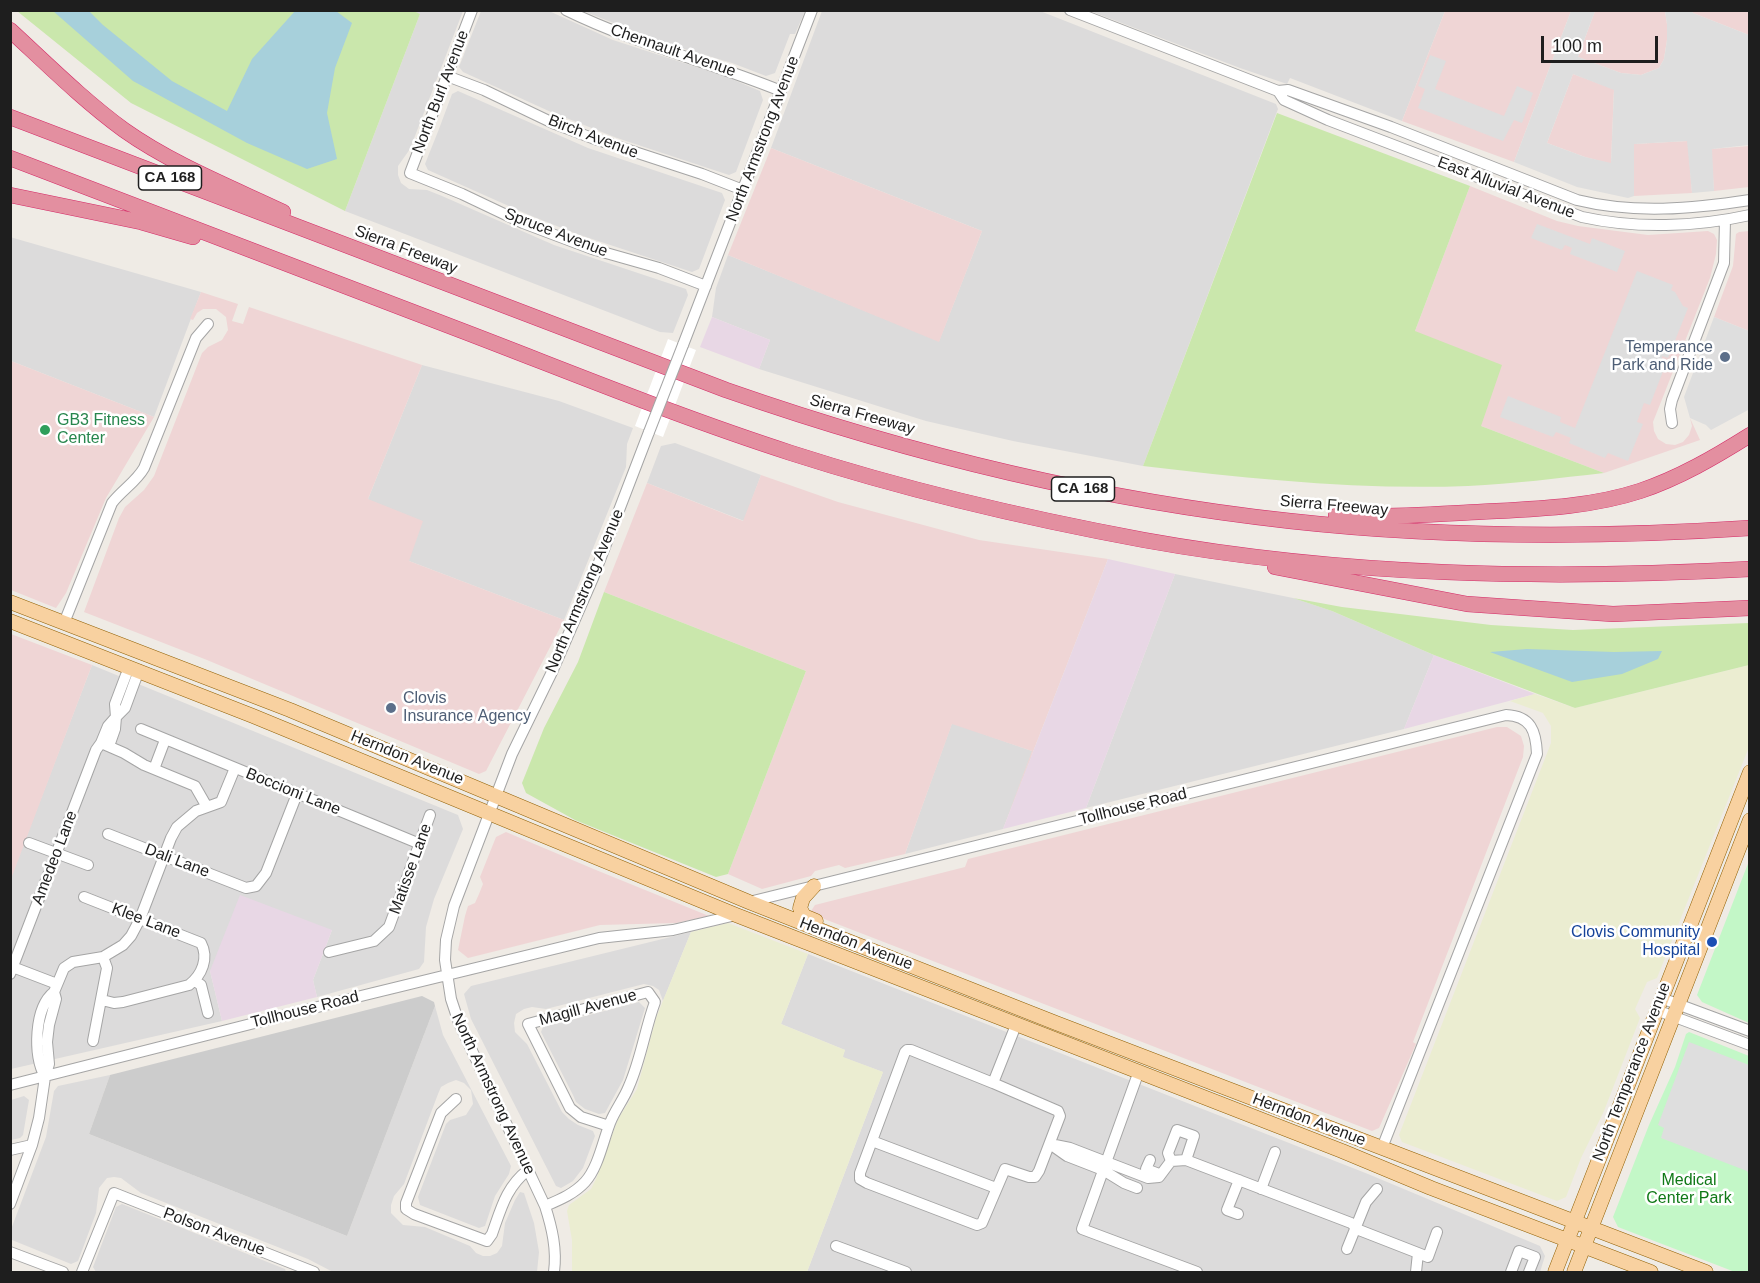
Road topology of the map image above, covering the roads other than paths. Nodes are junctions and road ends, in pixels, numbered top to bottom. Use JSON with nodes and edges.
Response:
{"nodes":[{"id":1,"x":471,"y":10,"type":"edge"},
{"id":2,"x":566,"y":10,"type":"edge"},
{"id":3,"x":812,"y":10,"type":"edge"},
{"id":4,"x":1070,"y":10,"type":"edge"},
{"id":5,"x":10,"y":30,"type":"edge"},
{"id":6,"x":447,"y":76,"type":"junction"},
{"id":7,"x":781,"y":91,"type":"junction"},
{"id":8,"x":1278,"y":91,"type":"junction"},
{"id":9,"x":10,"y":117,"type":"edge"},
{"id":10,"x":10,"y":158,"type":"edge"},
{"id":11,"x":410,"y":173,"type":"joint"},
{"id":12,"x":743,"y":190,"type":"junction"},
{"id":13,"x":10,"y":195,"type":"edge"},
{"id":14,"x":1749,"y":200,"type":"edge"},
{"id":15,"x":1749,"y":214,"type":"edge"},
{"id":16,"x":1725,"y":220,"type":"junction"},
{"id":17,"x":329,"y":239,"type":"junction"},
{"id":18,"x":325,"y":278,"type":"junction"},
{"id":19,"x":706,"y":286,"type":"junction"},
{"id":20,"x":208,"y":324,"type":"dead end"},
{"id":21,"x":1672,"y":423,"type":"dead end"},
{"id":22,"x":1749,"y":435,"type":"edge"},
{"id":23,"x":1155,"y":502,"type":"junction"},
{"id":24,"x":1749,"y":521,"type":"edge"},
{"id":25,"x":1749,"y":528,"type":"edge"},
{"id":26,"x":1689,"y":532,"type":"junction"},
{"id":27,"x":1214,"y":551,"type":"junction"},
{"id":28,"x":1749,"y":569,"type":"edge"},
{"id":29,"x":10,"y":602,"type":"edge"},
{"id":30,"x":1749,"y":608,"type":"edge"},
{"id":31,"x":10,"y":611,"type":"edge"},
{"id":32,"x":10,"y":621,"type":"edge"},
{"id":33,"x":64,"y":623,"type":"junction"},
{"id":34,"x":134,"y":668,"type":"junction"},
{"id":35,"x":265,"y":700,"type":"junction"},
{"id":36,"x":141,"y":729,"type":"dead end"},
{"id":37,"x":165,"y":740,"type":"junction"},
{"id":38,"x":105,"y":744,"type":"junction"},
{"id":39,"x":235,"y":768,"type":"junction"},
{"id":40,"x":154,"y":769,"type":"junction"},
{"id":41,"x":1749,"y":772,"type":"edge"},
{"id":42,"x":297,"y":794,"type":"junction"},
{"id":43,"x":495,"y":796,"type":"junction"},
{"id":44,"x":207,"y":807,"type":"junction"},
{"id":45,"x":489,"y":813,"type":"junction"},
{"id":46,"x":430,"y":815,"type":"dead end"},
{"id":47,"x":1749,"y":820,"type":"edge"},
{"id":48,"x":108,"y":834,"type":"dead end"},
{"id":49,"x":28,"y":843,"type":"dead end"},
{"id":50,"x":420,"y":844,"type":"junction"},
{"id":51,"x":57,"y":853,"type":"junction"},
{"id":52,"x":164,"y":856,"type":"junction"},
{"id":53,"x":594,"y":857,"type":"junction"},
{"id":54,"x":88,"y":865,"type":"dead end"},
{"id":55,"x":814,"y":886,"type":"junction"},
{"id":56,"x":84,"y":897,"type":"dead end"},
{"id":57,"x":749,"y":902,"type":"junction"},
{"id":58,"x":736,"y":915,"type":"junction"},
{"id":59,"x":140,"y":919,"type":"junction"},
{"id":60,"x":770,"y":928,"type":"junction"},
{"id":61,"x":844,"y":939,"type":"junction"},
{"id":62,"x":329,"y":952,"type":"dead end"},
{"id":63,"x":103,"y":957,"type":"junction"},
{"id":64,"x":11,"y":969,"type":"edge"},
{"id":65,"x":446,"y":976,"type":"junction"},
{"id":66,"x":195,"y":981,"type":"junction"},
{"id":67,"x":56,"y":988,"type":"junction"},
{"id":68,"x":102,"y":1000,"type":"junction"},
{"id":69,"x":1658,"y":1004,"type":"junction"},
{"id":70,"x":1676,"y":1011,"type":"junction"},
{"id":71,"x":208,"y":1012,"type":"dead end"},
{"id":72,"x":1016,"y":1025,"type":"junction"},
{"id":73,"x":1749,"y":1031,"type":"edge"},
{"id":74,"x":93,"y":1041,"type":"dead end"},
{"id":75,"x":1749,"y":1045,"type":"edge"},
{"id":76,"x":1142,"y":1057,"type":"junction"},
{"id":77,"x":1139,"y":1071,"type":"junction"},
{"id":78,"x":45,"y":1077,"type":"junction"},
{"id":79,"x":993,"y":1083,"type":"junction"},
{"id":80,"x":10,"y":1085,"type":"edge"},
{"id":81,"x":456,"y":1099,"type":"dead end"},
{"id":82,"x":1253,"y":1099,"type":"junction"},
{"id":83,"x":609,"y":1126,"type":"junction"},
{"id":84,"x":872,"y":1141,"type":"junction"},
{"id":85,"x":1050,"y":1144,"type":"junction"},
{"id":86,"x":32,"y":1145,"type":"junction"},
{"id":87,"x":1382,"y":1148,"type":"junction"},
{"id":88,"x":10,"y":1150,"type":"edge"},
{"id":89,"x":1275,"y":1152,"type":"dead end"},
{"id":90,"x":1149,"y":1160,"type":"dead end"},
{"id":91,"x":1186,"y":1160,"type":"junction"},
{"id":92,"x":1171,"y":1161,"type":"junction"},
{"id":93,"x":1105,"y":1166,"type":"junction"},
{"id":94,"x":528,"y":1170,"type":"junction"},
{"id":95,"x":1160,"y":1176,"type":"junction"},
{"id":96,"x":1239,"y":1180,"type":"junction"},
{"id":97,"x":996,"y":1188,"type":"junction"},
{"id":98,"x":1137,"y":1188,"type":"dead end"},
{"id":99,"x":1262,"y":1189,"type":"junction"},
{"id":100,"x":1377,"y":1189,"type":"dead end"},
{"id":101,"x":10,"y":1204,"type":"edge"},
{"id":102,"x":545,"y":1206,"type":"junction"},
{"id":103,"x":1238,"y":1214,"type":"dead end"},
{"id":104,"x":1574,"y":1222,"type":"junction"},
{"id":105,"x":1356,"y":1227,"type":"junction"},
{"id":106,"x":1590,"y":1228,"type":"junction"},
{"id":107,"x":1437,"y":1232,"type":"dead end"},
{"id":108,"x":1568,"y":1240,"type":"junction"},
{"id":109,"x":837,"y":1246,"type":"dead end"},
{"id":110,"x":1583,"y":1246,"type":"junction"},
{"id":111,"x":1347,"y":1249,"type":"dead end"},
{"id":112,"x":10,"y":1252,"type":"edge"},
{"id":113,"x":1418,"y":1253,"type":"junction"},
{"id":114,"x":301,"y":1270,"type":"edge"},
{"id":115,"x":63,"y":1272,"type":"edge"},
{"id":116,"x":82,"y":1272,"type":"edge"},
{"id":117,"x":314,"y":1272,"type":"edge"},
{"id":118,"x":554,"y":1272,"type":"edge"},
{"id":119,"x":906,"y":1272,"type":"edge"},
{"id":120,"x":1197,"y":1272,"type":"edge"},
{"id":121,"x":1416,"y":1272,"type":"edge"},
{"id":122,"x":1511,"y":1272,"type":"edge"},
{"id":123,"x":1529,"y":1272,"type":"edge"},
{"id":124,"x":1555,"y":1272,"type":"edge"},
{"id":125,"x":1574,"y":1272,"type":"edge"},
{"id":126,"x":1651,"y":1272,"type":"edge"},
{"id":127,"x":1706,"y":1272,"type":"edge"}],
"edges":[{"from":1,"to":6,"type":"street","name":"North Burl Avenue"},
{"from":2,"to":7,"type":"street","name":"Chennault Avenue"},
{"from":3,"to":7,"type":"street","name":"North Armstrong Avenue"},
{"from":4,"to":8,"type":"street","name":"East Alluvial Avenue"},
{"from":5,"to":17,"type":"highway"},
{"from":6,"to":11,"type":"street","name":"North Burl Avenue"},
{"from":6,"to":12,"type":"street","name":"Birch Avenue"},
{"from":7,"to":12,"type":"street","name":"North Armstrong Avenue"},
{"from":8,"to":14,"type":"street","name":"East Alluvial Avenue"},
{"from":8,"to":16,"type":"street","name":"East Alluvial Avenue"},
{"from":9,"to":17,"type":"highway","name":"Sierra Freeway","number":"CA 168"},
{"from":10,"to":18,"type":"highway","number":"CA 168"},
{"from":11,"to":19,"type":"street","name":"Spruce Avenue"},
{"from":12,"to":19,"type":"street","name":"North Armstrong Avenue"},
{"from":13,"to":18,"type":"highway"},
{"from":15,"to":16,"type":"street","name":"East Alluvial Avenue"},
{"from":16,"to":21,"type":"street"},
{"from":17,"to":23,"type":"highway","name":"Sierra Freeway","number":"CA 168"},
{"from":18,"to":27,"type":"highway","number":"CA 168"},
{"from":19,"to":43,"type":"street","name":"North Armstrong Avenue","bridge":true},
{"from":20,"to":33,"type":"street"},
{"from":22,"to":23,"type":"highway"},
{"from":23,"to":26,"type":"highway","name":"Sierra Freeway","number":"CA 168"},
{"from":24,"to":26,"type":"highway"},
{"from":25,"to":26,"type":"highway","name":"Sierra Freeway","number":"CA 168"},
{"from":27,"to":28,"type":"highway","number":"CA 168"},
{"from":27,"to":30,"type":"highway"},
{"from":29,"to":33,"type":"main road","name":"Herndon Avenue"},
{"from":31,"to":33,"type":"main road"},
{"from":32,"to":34,"type":"main road","name":"Herndon Avenue"},
{"from":33,"to":35,"type":"main road","name":"Herndon Avenue"},
{"from":34,"to":35,"type":"main road"},
{"from":34,"to":38,"type":"street","name":"Amedeo Lane"},
{"from":34,"to":45,"type":"main road","name":"Herndon Avenue"},
{"from":35,"to":43,"type":"main road","name":"Herndon Avenue"},
{"from":36,"to":37,"type":"street","name":"Boccioni Lane"},
{"from":37,"to":39,"type":"street","name":"Boccioni Lane"},
{"from":37,"to":40,"type":"street"},
{"from":38,"to":40,"type":"street"},
{"from":38,"to":51,"type":"street","name":"Amedeo Lane"},
{"from":39,"to":42,"type":"street","name":"Boccioni Lane"},
{"from":39,"to":44,"type":"street"},
{"from":40,"to":44,"type":"street"},
{"from":41,"to":69,"type":"main road","name":"North Temperance Avenue"},
{"from":42,"to":50,"type":"street","name":"Boccioni Lane"},
{"from":42,"to":52,"type":"street","name":"Dali Lane"},
{"from":43,"to":45,"type":"street","name":"North Armstrong Avenue"},
{"from":43,"to":57,"type":"main road","name":"Herndon Avenue"},
{"from":44,"to":52,"type":"street"},
{"from":45,"to":53,"type":"main road","name":"Herndon Avenue"},
{"from":45,"to":65,"type":"street","name":"North Armstrong Avenue"},
{"from":46,"to":50,"type":"street","name":"Matisse Lane"},
{"from":47,"to":70,"type":"main road","name":"North Temperance Avenue"},
{"from":48,"to":52,"type":"street","name":"Dali Lane"},
{"from":49,"to":51,"type":"street"},
{"from":50,"to":62,"type":"street","name":"Matisse Lane"},
{"from":51,"to":54,"type":"street"},
{"from":51,"to":64,"type":"street","name":"Amedeo Lane"},
{"from":52,"to":59,"type":"street"},
{"from":53,"to":57,"type":"main road"},
{"from":53,"to":58,"type":"main road","name":"Herndon Avenue"},
{"from":55,"to":57,"type":"street","name":"Tollhouse Road"},
{"from":55,"to":61,"type":"main road"},
{"from":55,"to":87,"type":"street","name":"Tollhouse Road"},
{"from":56,"to":59,"type":"street","name":"Klee Lane"},
{"from":57,"to":61,"type":"main road","name":"Herndon Avenue"},
{"from":58,"to":60,"type":"main road","name":"Herndon Avenue"},
{"from":58,"to":65,"type":"street","name":"Tollhouse Road"},
{"from":59,"to":63,"type":"street"},
{"from":59,"to":66,"type":"street","name":"Klee Lane"},
{"from":60,"to":61,"type":"main road"},
{"from":60,"to":72,"type":"main road","name":"Herndon Avenue"},
{"from":61,"to":76,"type":"main road","name":"Herndon Avenue"},
{"from":63,"to":67,"type":"street"},
{"from":63,"to":68,"type":"street"},
{"from":64,"to":67,"type":"street"},
{"from":65,"to":78,"type":"street","name":"Tollhouse Road"},
{"from":65,"to":94,"type":"street","name":"North Armstrong Avenue"},
{"from":66,"to":68,"type":"street"},
{"from":66,"to":71,"type":"street"},
{"from":67,"to":78,"type":"street"},
{"from":68,"to":74,"type":"street"},
{"from":69,"to":70,"type":"street"},
{"from":69,"to":104,"type":"main road","name":"North Temperance Avenue"},
{"from":70,"to":73,"type":"street"},
{"from":70,"to":75,"type":"street"},
{"from":70,"to":106,"type":"main road","name":"North Temperance Avenue"},
{"from":72,"to":76,"type":"main road"},
{"from":72,"to":77,"type":"main road","name":"Herndon Avenue"},
{"from":72,"to":79,"type":"street"},
{"from":76,"to":82,"type":"main road","name":"Herndon Avenue"},
{"from":77,"to":82,"type":"main road"},
{"from":77,"to":93,"type":"street"},
{"from":77,"to":108,"type":"main road","name":"Herndon Avenue"},
{"from":78,"to":80,"type":"street","name":"Tollhouse Road"},
{"from":78,"to":86,"type":"street"},
{"from":79,"to":84,"type":"street"},
{"from":79,"to":85,"type":"street"},
{"from":81,"to":94,"type":"street"},
{"from":82,"to":87,"type":"main road","name":"Herndon Avenue"},
{"from":83,"to":83,"type":"street","name":"Magill Avenue"},
{"from":83,"to":102,"type":"street"},
{"from":84,"to":97,"type":"street"},
{"from":84,"to":97,"type":"street"},
{"from":85,"to":93,"type":"street"},
{"from":85,"to":97,"type":"street"},
{"from":86,"to":88,"type":"street"},
{"from":86,"to":101,"type":"street"},
{"from":87,"to":104,"type":"main road","name":"Herndon Avenue"},
{"from":89,"to":99,"type":"street"},
{"from":90,"to":95,"type":"street"},
{"from":91,"to":92,"type":"street"},
{"from":91,"to":92,"type":"street"},
{"from":91,"to":96,"type":"street"},
{"from":92,"to":95,"type":"street"},
{"from":93,"to":95,"type":"street"},
{"from":93,"to":98,"type":"street"},
{"from":93,"to":120,"type":"street"},
{"from":94,"to":102,"type":"street","name":"North Armstrong Avenue"},
{"from":96,"to":99,"type":"street"},
{"from":96,"to":103,"type":"street"},
{"from":99,"to":105,"type":"street"},
{"from":100,"to":105,"type":"street"},
{"from":102,"to":118,"type":"street","name":"North Armstrong Avenue"},
{"from":104,"to":106,"type":"main road","name":"Herndon Avenue"},
{"from":104,"to":108,"type":"main road","name":"North Temperance Avenue"},
{"from":105,"to":111,"type":"street"},
{"from":105,"to":113,"type":"street"},
{"from":106,"to":110,"type":"main road","name":"North Temperance Avenue"},
{"from":106,"to":127,"type":"main road","name":"Herndon Avenue"},
{"from":107,"to":113,"type":"street"},
{"from":108,"to":110,"type":"main road","name":"Herndon Avenue"},
{"from":108,"to":124,"type":"main road","name":"North Temperance Avenue"},
{"from":109,"to":119,"type":"street"},
{"from":110,"to":125,"type":"main road","name":"North Temperance Avenue"},
{"from":110,"to":126,"type":"main road","name":"Herndon Avenue"},
{"from":112,"to":115,"type":"street"},
{"from":113,"to":121,"type":"street"},
{"from":114,"to":116,"type":"street","name":"Polson Avenue"},
{"from":114,"to":117,"type":"street","name":"Polson Avenue"},
{"from":122,"to":123,"type":"street"}]}
